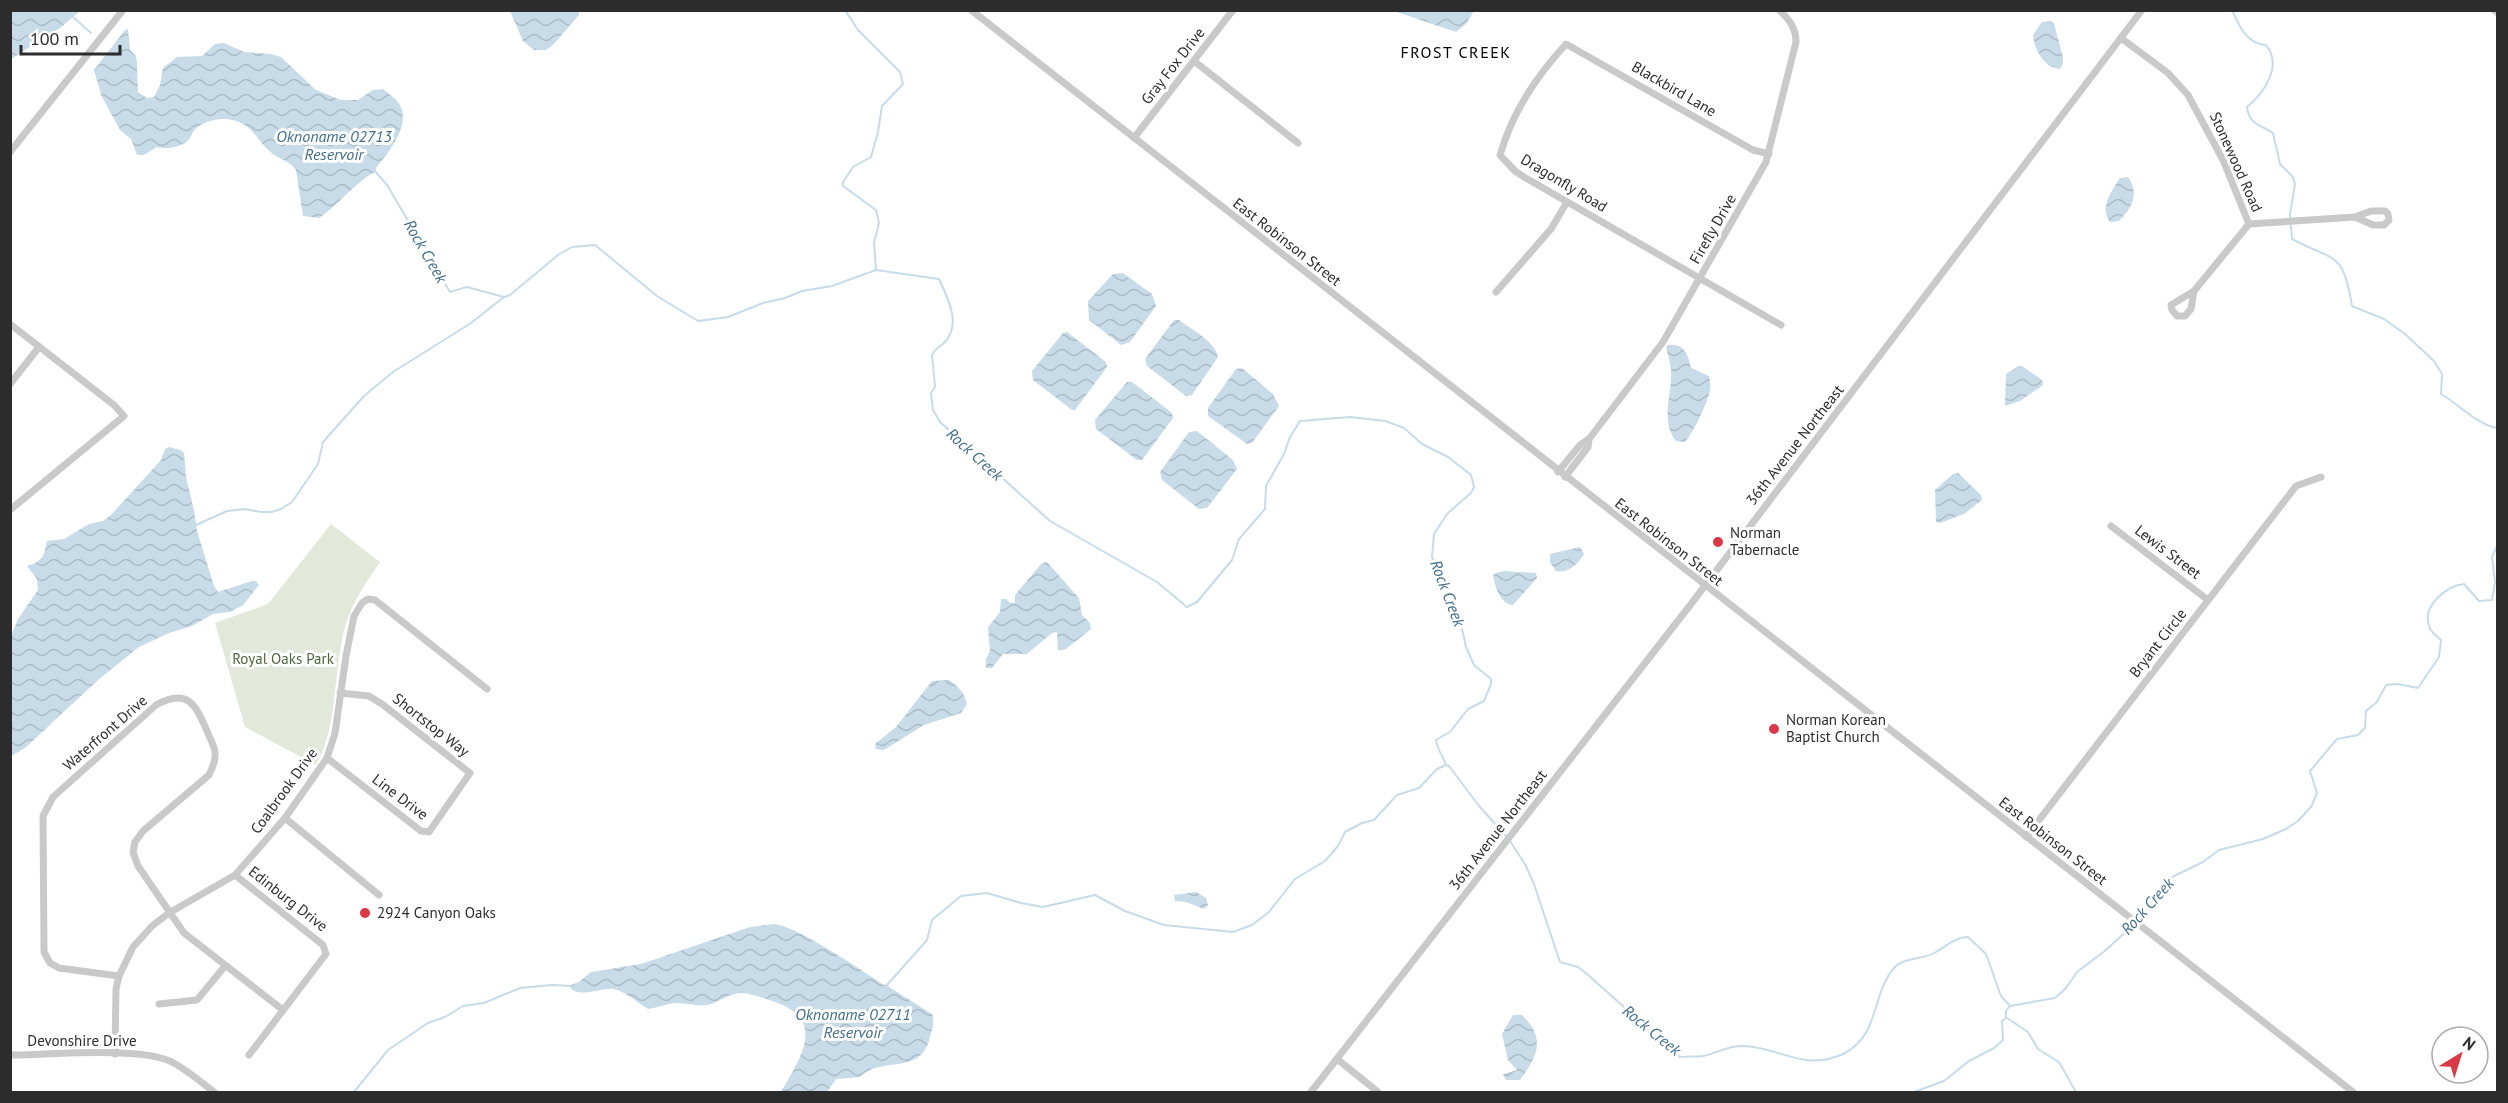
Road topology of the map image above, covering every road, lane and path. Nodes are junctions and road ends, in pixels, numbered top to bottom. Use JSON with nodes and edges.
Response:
{"nodes":[{"id":1,"x":123,"y":10,"type":"edge"},
{"id":2,"x":971,"y":10,"type":"edge"},
{"id":3,"x":1233,"y":10,"type":"edge"},
{"id":4,"x":1779,"y":10,"type":"edge"},
{"id":5,"x":2142,"y":10,"type":"edge"},
{"id":6,"x":2494,"y":10,"type":"edge"},
{"id":7,"x":2498,"y":13,"type":"edge"},
{"id":8,"x":2121,"y":38,"type":"junction"},
{"id":9,"x":1566,"y":44,"type":"joint"},
{"id":10,"x":1194,"y":62,"type":"junction"},
{"id":11,"x":1134,"y":138,"type":"junction"},
{"id":12,"x":1298,"y":143,"type":"dead end"},
{"id":13,"x":10,"y":152,"type":"edge"},
{"id":14,"x":1769,"y":154,"type":"junction"},
{"id":15,"x":1568,"y":202,"type":"junction"},
{"id":16,"x":2355,"y":217,"type":"dead end"},
{"id":17,"x":2249,"y":224,"type":"junction"},
{"id":18,"x":1700,"y":278,"type":"junction"},
{"id":19,"x":2193,"y":291,"type":"dead end"},
{"id":20,"x":1496,"y":292,"type":"dead end"},
{"id":21,"x":10,"y":324,"type":"edge"},
{"id":22,"x":1782,"y":325,"type":"dead end"},
{"id":23,"x":39,"y":347,"type":"junction"},
{"id":24,"x":10,"y":384,"type":"edge"},
{"id":25,"x":1589,"y":439,"type":"junction"},
{"id":26,"x":1558,"y":472,"type":"junction"},
{"id":27,"x":1565,"y":477,"type":"junction"},
{"id":28,"x":2320,"y":477,"type":"dead end"},
{"id":29,"x":10,"y":510,"type":"edge"},
{"id":30,"x":2111,"y":526,"type":"dead end"},
{"id":31,"x":1704,"y":586,"type":"junction"},
{"id":32,"x":2208,"y":600,"type":"junction"},
{"id":33,"x":487,"y":689,"type":"dead end"},
{"id":34,"x":340,"y":693,"type":"junction"},
{"id":35,"x":327,"y":758,"type":"junction"},
{"id":36,"x":470,"y":773,"type":"joint"},
{"id":37,"x":285,"y":818,"type":"junction"},
{"id":38,"x":2026,"y":837,"type":"junction"},
{"id":39,"x":236,"y":875,"type":"junction"},
{"id":40,"x":379,"y":895,"type":"dead end"},
{"id":41,"x":169,"y":913,"type":"junction"},
{"id":42,"x":225,"y":966,"type":"junction"},
{"id":43,"x":119,"y":976,"type":"junction"},
{"id":44,"x":159,"y":1004,"type":"dead end"},
{"id":45,"x":283,"y":1010,"type":"junction"},
{"id":46,"x":115,"y":1054,"type":"junction"},
{"id":47,"x":249,"y":1054,"type":"dead end"},
{"id":48,"x":10,"y":1055,"type":"edge"},
{"id":49,"x":1337,"y":1059,"type":"junction"},
{"id":50,"x":214,"y":1092,"type":"edge"},
{"id":51,"x":1311,"y":1092,"type":"edge"},
{"id":52,"x":1378,"y":1092,"type":"edge"},
{"id":53,"x":2353,"y":1092,"type":"edge"}],
"edges":[{"from":1,"to":13,"type":"street"},
{"from":2,"to":11,"type":"street","name":"East Robinson Street"},
{"from":3,"to":10,"type":"street","name":"Gray Fox Drive"},
{"from":4,"to":14,"type":"street","name":"Firefly Drive"},
{"from":5,"to":8,"type":"street","name":"36th Avenue Northeast"},
{"from":6,"to":7,"type":"street"},
{"from":8,"to":17,"type":"street","name":"Stonewood Road"},
{"from":8,"to":31,"type":"street","name":"36th Avenue Northeast"},
{"from":9,"to":14,"type":"street","name":"Blackbird Lane"},
{"from":9,"to":15,"type":"street","name":"Dragonfly Road"},
{"from":10,"to":11,"type":"street","name":"Gray Fox Drive"},
{"from":10,"to":12,"type":"street"},
{"from":11,"to":26,"type":"street","name":"East Robinson Street"},
{"from":14,"to":18,"type":"street","name":"Firefly Drive"},
{"from":15,"to":18,"type":"street","name":"Dragonfly Road"},
{"from":15,"to":20,"type":"street"},
{"from":16,"to":17,"type":"street"},
{"from":17,"to":19,"type":"street"},
{"from":18,"to":22,"type":"street","name":"Dragonfly Road"},
{"from":18,"to":25,"type":"street","name":"Firefly Drive"},
{"from":21,"to":23,"type":"street"},
{"from":23,"to":24,"type":"street"},
{"from":23,"to":29,"type":"street"},
{"from":25,"to":26,"type":"street","name":"Firefly Drive"},
{"from":25,"to":27,"type":"street","name":"Firefly Drive"},
{"from":26,"to":27,"type":"street","name":"East Robinson Street"},
{"from":27,"to":31,"type":"street","name":"East Robinson Street"},
{"from":28,"to":32,"type":"street","name":"Bryant Circle"},
{"from":30,"to":32,"type":"street","name":"Lewis Street"},
{"from":31,"to":38,"type":"street","name":"East Robinson Street"},
{"from":31,"to":49,"type":"street","name":"36th Avenue Northeast"},
{"from":32,"to":38,"type":"street","name":"Bryant Circle"},
{"from":33,"to":34,"type":"street","name":"Coalbrook Drive"},
{"from":34,"to":35,"type":"street","name":"Coalbrook Drive"},
{"from":34,"to":36,"type":"street","name":"Shortstop Way"},
{"from":35,"to":36,"type":"street","name":"Line Drive"},
{"from":35,"to":37,"type":"street","name":"Coalbrook Drive"},
{"from":37,"to":39,"type":"street","name":"Coalbrook Drive"},
{"from":37,"to":40,"type":"street"},
{"from":38,"to":53,"type":"street","name":"East Robinson Street"},
{"from":39,"to":41,"type":"street","name":"Coalbrook Drive"},
{"from":39,"to":45,"type":"street","name":"Edinburg Drive"},
{"from":41,"to":42,"type":"street"},
{"from":41,"to":43,"type":"street","name":"Coalbrook Drive"},
{"from":41,"to":43,"type":"street","name":"Waterfront Drive"},
{"from":42,"to":44,"type":"street"},
{"from":42,"to":45,"type":"street"},
{"from":43,"to":46,"type":"street","name":"Coalbrook Drive"},
{"from":45,"to":47,"type":"street"},
{"from":46,"to":48,"type":"street","name":"Devonshire Drive"},
{"from":46,"to":50,"type":"street","name":"Devonshire Drive"},
{"from":49,"to":51,"type":"street","name":"36th Avenue Northeast"},
{"from":49,"to":52,"type":"street"}]}
